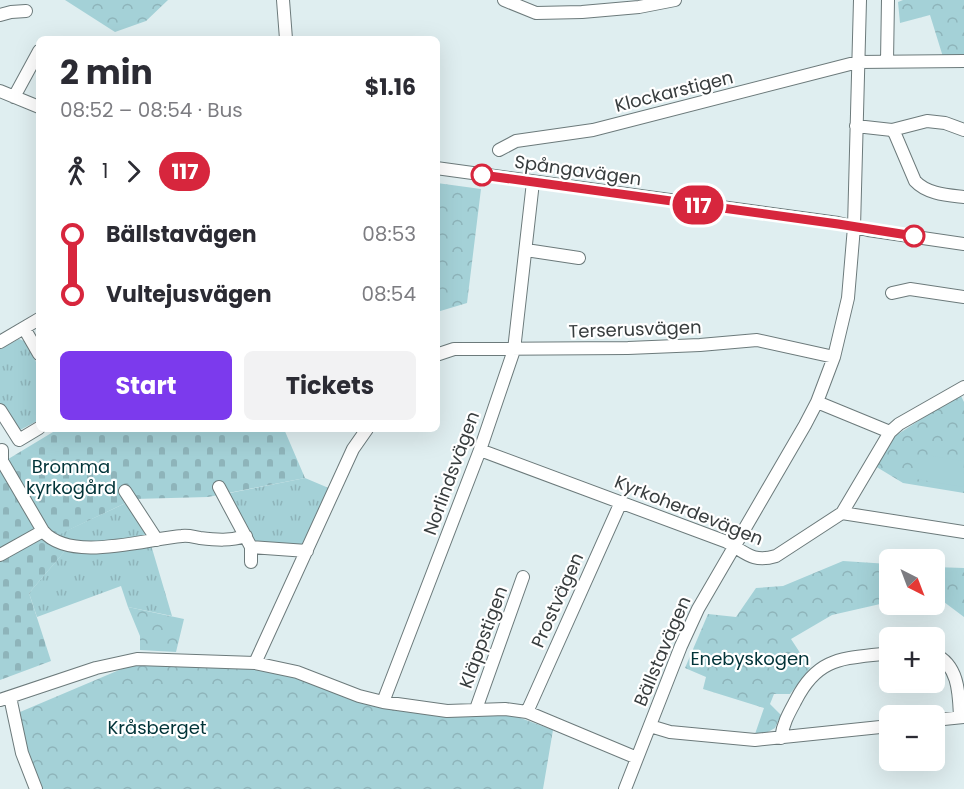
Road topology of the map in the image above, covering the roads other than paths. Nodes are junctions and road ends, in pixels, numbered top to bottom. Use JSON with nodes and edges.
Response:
{"nodes":[{"id":1,"x":283,"y":0,"type":"edge"},
{"id":2,"x":504,"y":0,"type":"edge"},
{"id":3,"x":675,"y":0,"type":"edge"},
{"id":4,"x":860,"y":0,"type":"edge"},
{"id":5,"x":888,"y":0,"type":"edge"},
{"id":6,"x":26,"y":11,"type":"dead end"},
{"id":7,"x":0,"y":15,"type":"edge"},
{"id":8,"x":286,"y":36,"type":"edge"},
{"id":9,"x":36,"y":57,"type":"edge"},
{"id":10,"x":887,"y":61,"type":"junction"},
{"id":11,"x":858,"y":62,"type":"junction"},
{"id":12,"x":964,"y":62,"type":"edge"},
{"id":13,"x":0,"y":91,"type":"edge"},
{"id":14,"x":14,"y":97,"type":"junction"},
{"id":15,"x":36,"y":106,"type":"edge"},
{"id":16,"x":856,"y":126,"type":"junction"},
{"id":17,"x":892,"y":130,"type":"junction"},
{"id":18,"x":964,"y":130,"type":"edge"},
{"id":19,"x":499,"y":150,"type":"dead end"},
{"id":20,"x":440,"y":169,"type":"edge"},
{"id":21,"x":533,"y":182,"type":"junction"},
{"id":22,"x":964,"y":197,"type":"edge"},
{"id":23,"x":854,"y":227,"type":"junction"},
{"id":24,"x":964,"y":244,"type":"edge"},
{"id":25,"x":526,"y":250,"type":"junction"},
{"id":26,"x":579,"y":258,"type":"dead end"},
{"id":27,"x":892,"y":293,"type":"dead end"},
{"id":28,"x":964,"y":297,"type":"edge"},
{"id":29,"x":36,"y":321,"type":"edge"},
{"id":30,"x":24,"y":328,"type":"junction"},
{"id":31,"x":0,"y":342,"type":"edge"},
{"id":32,"x":36,"y":349,"type":"edge"},
{"id":33,"x":514,"y":350,"type":"junction"},
{"id":34,"x":440,"y":354,"type":"edge"},
{"id":35,"x":834,"y":357,"type":"junction"},
{"id":36,"x":964,"y":387,"type":"edge"},
{"id":37,"x":817,"y":402,"type":"junction"},
{"id":38,"x":0,"y":410,"type":"edge"},
{"id":39,"x":36,"y":430,"type":"edge"},
{"id":40,"x":365,"y":432,"type":"edge"},
{"id":41,"x":890,"y":432,"type":"junction"},
{"id":42,"x":2,"y":450,"type":"dead end"},
{"id":43,"x":480,"y":450,"type":"junction"},
{"id":44,"x":219,"y":487,"type":"dead end"},
{"id":45,"x":125,"y":491,"type":"dead end"},
{"id":46,"x":621,"y":502,"type":"junction"},
{"id":47,"x":842,"y":513,"type":"junction"},
{"id":48,"x":43,"y":531,"type":"junction"},
{"id":49,"x":964,"y":532,"type":"edge"},
{"id":50,"x":158,"y":540,"type":"junction"},
{"id":51,"x":249,"y":541,"type":"junction"},
{"id":52,"x":734,"y":546,"type":"junction"},
{"id":53,"x":307,"y":551,"type":"junction"},
{"id":54,"x":0,"y":555,"type":"edge"},
{"id":55,"x":251,"y":562,"type":"dead end"},
{"id":56,"x":523,"y":577,"type":"dead end"},
{"id":57,"x":879,"y":654,"type":"edge"},
{"id":58,"x":255,"y":663,"type":"junction"},
{"id":59,"x":945,"y":663,"type":"edge"},
{"id":60,"x":5,"y":698,"type":"edge"},
{"id":61,"x":383,"y":702,"type":"junction"},
{"id":62,"x":476,"y":709,"type":"junction"},
{"id":63,"x":527,"y":712,"type":"junction"},
{"id":64,"x":962,"y":717,"type":"edge"},
{"id":65,"x":945,"y":719,"type":"edge"},
{"id":66,"x":650,"y":726,"type":"junction"},
{"id":67,"x":879,"y":727,"type":"edge"},
{"id":68,"x":781,"y":738,"type":"junction"},
{"id":69,"x":637,"y":758,"type":"junction"},
{"id":70,"x":36,"y":789,"type":"edge"},
{"id":71,"x":625,"y":789,"type":"edge"}],
"edges":[{"from":1,"to":8,"type":"street"},
{"from":2,"to":3,"type":"street"},
{"from":4,"to":11,"type":"street","name":"Bällstavägen"},
{"from":5,"to":10,"type":"street"},
{"from":6,"to":7,"type":"street"},
{"from":9,"to":14,"type":"street"},
{"from":10,"to":11,"type":"street"},
{"from":10,"to":12,"type":"street"},
{"from":11,"to":16,"type":"street","name":"Bällstavägen"},
{"from":11,"to":19,"type":"street","name":"Klockarstigen"},
{"from":13,"to":14,"type":"street"},
{"from":14,"to":15,"type":"street"},
{"from":16,"to":17,"type":"street"},
{"from":16,"to":23,"type":"street","name":"Bällstavägen"},
{"from":17,"to":18,"type":"street"},
{"from":17,"to":22,"type":"street"},
{"from":20,"to":21,"type":"street","name":"Spångavägen"},
{"from":21,"to":23,"type":"street","name":"Spångavägen"},
{"from":21,"to":25,"type":"street","name":"Norlindsvägen"},
{"from":23,"to":24,"type":"street","name":"Spångavägen"},
{"from":23,"to":35,"type":"street","name":"Bällstavägen"},
{"from":25,"to":26,"type":"street"},
{"from":25,"to":33,"type":"street","name":"Norlindsvägen"},
{"from":27,"to":28,"type":"street"},
{"from":29,"to":30,"type":"street"},
{"from":30,"to":31,"type":"street"},
{"from":30,"to":32,"type":"street"},
{"from":33,"to":34,"type":"street","name":"Terserusvägen"},
{"from":33,"to":35,"type":"street","name":"Terserusvägen"},
{"from":33,"to":43,"type":"street","name":"Norlindsvägen"},
{"from":35,"to":37,"type":"street","name":"Bällstavägen"},
{"from":36,"to":41,"type":"street","name":"Kyrkoherdevägen"},
{"from":37,"to":41,"type":"street"},
{"from":37,"to":52,"type":"street","name":"Bällstavägen"},
{"from":38,"to":39,"type":"street"},
{"from":40,"to":53,"type":"street"},
{"from":41,"to":47,"type":"street","name":"Kyrkoherdevägen"},
{"from":42,"to":48,"type":"street"},
{"from":43,"to":46,"type":"street","name":"Kyrkoherdevägen"},
{"from":43,"to":61,"type":"street","name":"Norlindsvägen"},
{"from":44,"to":51,"type":"street"},
{"from":45,"to":50,"type":"street"},
{"from":46,"to":52,"type":"street","name":"Kyrkoherdevägen"},
{"from":46,"to":63,"type":"street","name":"Prostvägen"},
{"from":47,"to":49,"type":"street"},
{"from":47,"to":52,"type":"street","name":"Kyrkoherdevägen"},
{"from":48,"to":50,"type":"street"},
{"from":48,"to":54,"type":"street"},
{"from":50,"to":51,"type":"street"},
{"from":51,"to":53,"type":"street"},
{"from":51,"to":55,"type":"street"},
{"from":52,"to":66,"type":"street","name":"Bällstavägen"},
{"from":53,"to":58,"type":"street"},
{"from":56,"to":62,"type":"street","name":"Kläppstigen"},
{"from":57,"to":68,"type":"street"},
{"from":58,"to":60,"type":"street"},
{"from":58,"to":61,"type":"street"},
{"from":59,"to":64,"type":"street"},
{"from":60,"to":70,"type":"street"},
{"from":61,"to":62,"type":"street"},
{"from":62,"to":63,"type":"street"},
{"from":63,"to":69,"type":"street"},
{"from":64,"to":65,"type":"street"},
{"from":66,"to":68,"type":"street"},
{"from":66,"to":69,"type":"street","name":"Bällstavägen"},
{"from":67,"to":68,"type":"street"},
{"from":69,"to":71,"type":"street","name":"Bällstavägen"}]}
